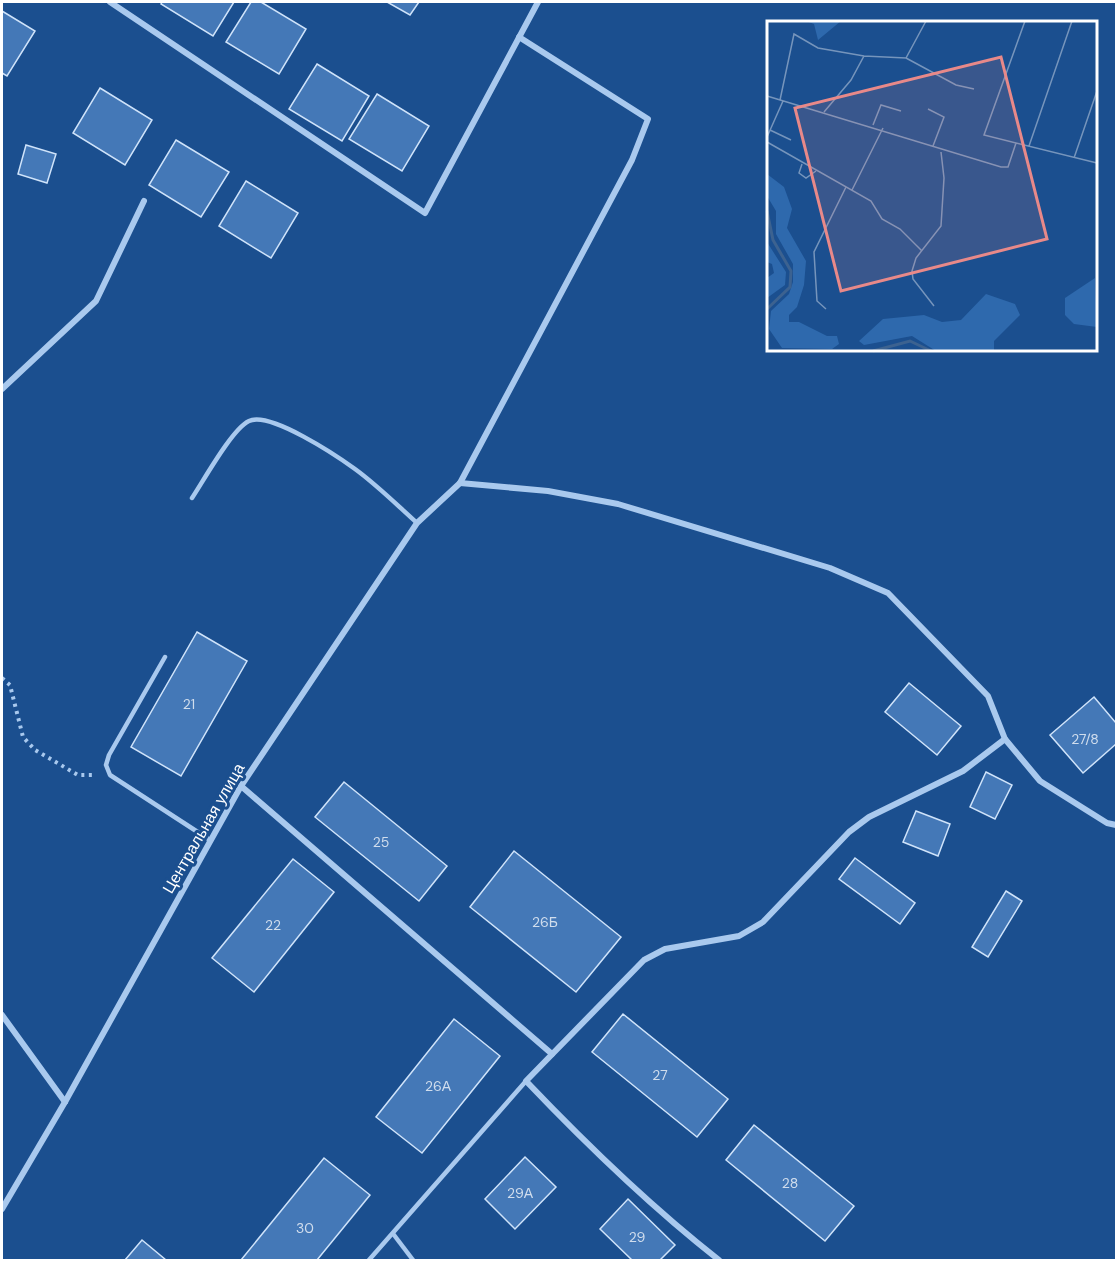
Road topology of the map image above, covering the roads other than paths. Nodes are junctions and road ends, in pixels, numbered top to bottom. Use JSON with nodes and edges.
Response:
{"nodes":[{"id":1,"x":110,"y":2,"type":"edge"},
{"id":2,"x":538,"y":2,"type":"edge"},
{"id":3,"x":519,"y":37,"type":"junction"},
{"id":4,"x":144,"y":201,"type":"dead end"},
{"id":5,"x":2,"y":389,"type":"edge"},
{"id":6,"x":460,"y":483,"type":"junction"},
{"id":7,"x":192,"y":498,"type":"dead end"},
{"id":8,"x":417,"y":523,"type":"junction"},
{"id":9,"x":165,"y":657,"type":"dead end"},
{"id":10,"x":1005,"y":739,"type":"junction"},
{"id":11,"x":241,"y":786,"type":"junction"},
{"id":12,"x":1116,"y":825,"type":"edge"},
{"id":13,"x":210,"y":840,"type":"junction"},
{"id":14,"x":2,"y":1016,"type":"edge"},
{"id":15,"x":552,"y":1054,"type":"junction"},
{"id":16,"x":526,"y":1081,"type":"junction"},
{"id":17,"x":65,"y":1102,"type":"junction"},
{"id":18,"x":2,"y":1209,"type":"edge"},
{"id":19,"x":394,"y":1235,"type":"junction"},
{"id":20,"x":369,"y":1260,"type":"edge"},
{"id":21,"x":414,"y":1260,"type":"edge"},
{"id":22,"x":719,"y":1260,"type":"edge"}],
"edges":[{"from":1,"to":3,"type":"street"},
{"from":2,"to":3,"type":"street"},
{"from":3,"to":6,"type":"street","name":"Центральная улица"},
{"from":4,"to":5,"type":"street"},
{"from":6,"to":8,"type":"street","name":"Центральная улица"},
{"from":6,"to":10,"type":"street"},
{"from":7,"to":8,"type":"lane"},
{"from":8,"to":11,"type":"street","name":"Центральная улица"},
{"from":9,"to":13,"type":"lane"},
{"from":10,"to":12,"type":"street"},
{"from":10,"to":15,"type":"street"},
{"from":11,"to":13,"type":"street","name":"Центральная улица"},
{"from":11,"to":15,"type":"street"},
{"from":13,"to":17,"type":"street","name":"Центральная улица"},
{"from":14,"to":17,"type":"street"},
{"from":15,"to":16,"type":"street"},
{"from":16,"to":19,"type":"lane"},
{"from":16,"to":22,"type":"street"},
{"from":17,"to":18,"type":"street","name":"Центральная улица"},
{"from":19,"to":20,"type":"lane"},
{"from":19,"to":21,"type":"lane"}]}
